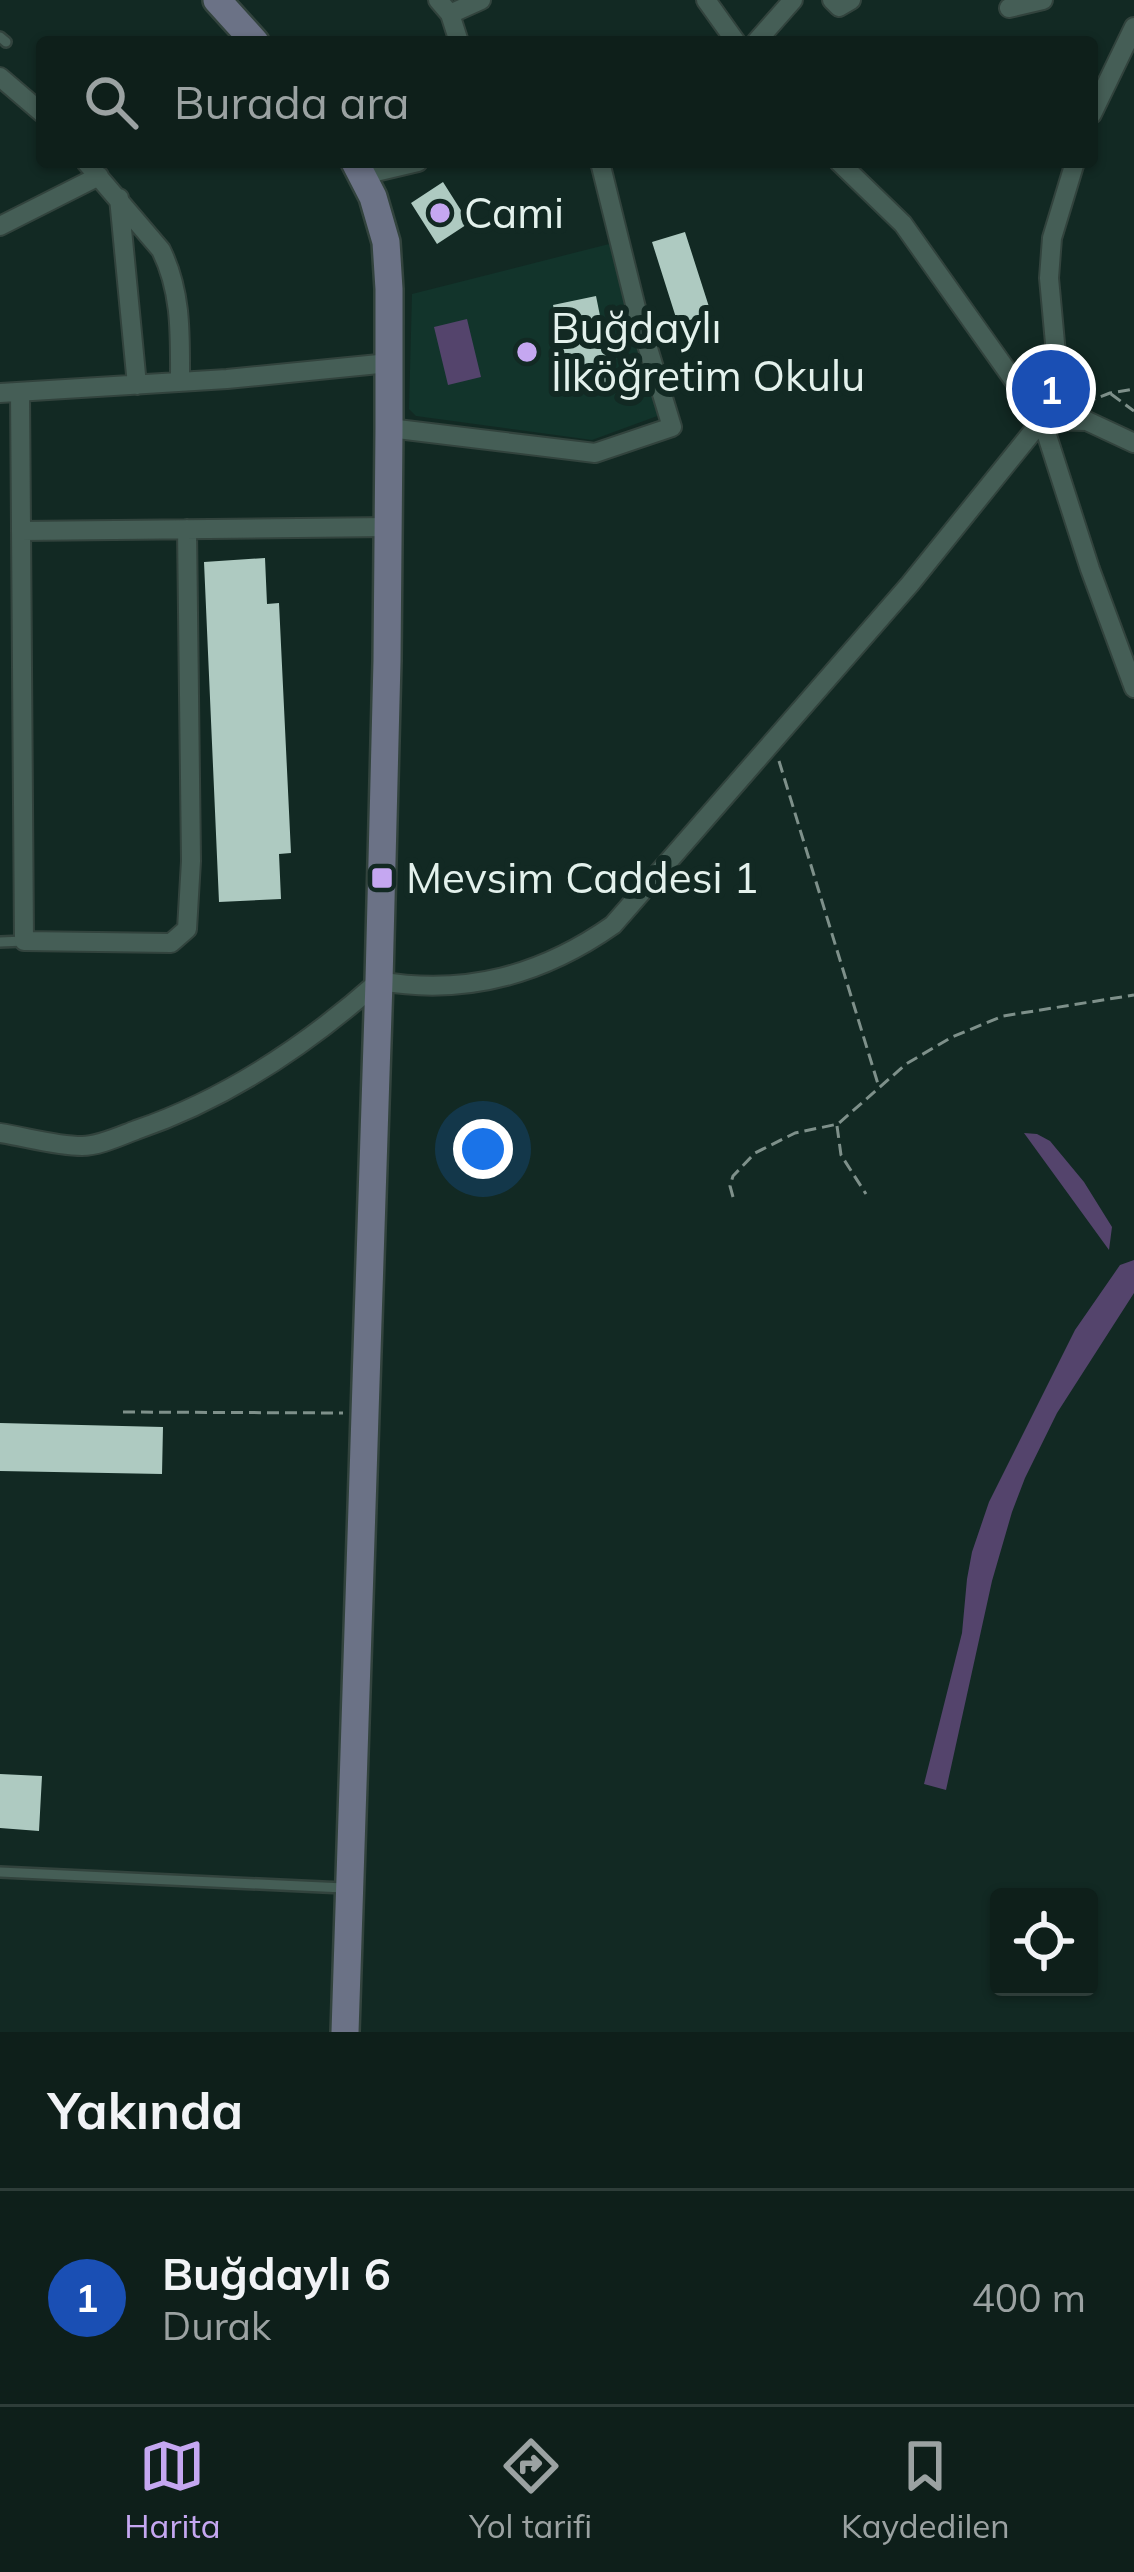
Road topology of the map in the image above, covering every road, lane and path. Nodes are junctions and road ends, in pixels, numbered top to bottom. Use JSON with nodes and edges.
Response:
{"nodes":[{"id":1,"x":217,"y":0,"type":"edge"},
{"id":2,"x":481,"y":0,"type":"edge"},
{"id":3,"x":706,"y":0,"type":"edge"},
{"id":4,"x":793,"y":0,"type":"edge"},
{"id":5,"x":832,"y":0,"type":"edge"},
{"id":6,"x":851,"y":0,"type":"edge"},
{"id":7,"x":1043,"y":0,"type":"edge"},
{"id":8,"x":444,"y":7,"type":"edge"},
{"id":9,"x":1009,"y":8,"type":"dead end"},
{"id":10,"x":1134,"y":27,"type":"edge"},
{"id":11,"x":250,"y":36,"type":"edge"},
{"id":12,"x":456,"y":36,"type":"edge"},
{"id":13,"x":732,"y":36,"type":"edge"},
{"id":14,"x":761,"y":36,"type":"edge"},
{"id":15,"x":0,"y":77,"type":"edge"},
{"id":16,"x":1098,"y":102,"type":"edge"},
{"id":17,"x":36,"y":108,"type":"edge"},
{"id":18,"x":601,"y":168,"type":"edge"},
{"id":19,"x":845,"y":168,"type":"edge"},
{"id":20,"x":1073,"y":168,"type":"edge"},
{"id":21,"x":92,"y":169,"type":"edge"},
{"id":22,"x":359,"y":169,"type":"edge"},
{"id":23,"x":118,"y":198,"type":"junction"},
{"id":24,"x":0,"y":226,"type":"edge"},
{"id":25,"x":389,"y":363,"type":"junction"},
{"id":26,"x":180,"y":382,"type":"junction"},
{"id":27,"x":136,"y":385,"type":"junction"},
{"id":28,"x":1134,"y":389,"type":"edge"},
{"id":29,"x":10,"y":392,"type":"edge"},
{"id":30,"x":1134,"y":411,"type":"edge"},
{"id":31,"x":1042,"y":420,"type":"junction"},
{"id":32,"x":389,"y":428,"type":"junction"},
{"id":33,"x":1134,"y":443,"type":"edge"},
{"id":34,"x":388,"y":527,"type":"junction"},
{"id":35,"x":187,"y":530,"type":"junction"},
{"id":36,"x":21,"y":531,"type":"junction"},
{"id":37,"x":1134,"y":688,"type":"edge"},
{"id":38,"x":773,"y":742,"type":"junction"},
{"id":39,"x":23,"y":782,"type":"junction"},
{"id":40,"x":0,"y":783,"type":"edge"},
{"id":41,"x":24,"y":941,"type":"junction"},
{"id":42,"x":0,"y":942,"type":"edge"},
{"id":43,"x":379,"y":981,"type":"junction"},
{"id":44,"x":1134,"y":995,"type":"edge"},
{"id":45,"x":878,"y":1086,"type":"junction"},
{"id":46,"x":838,"y":1124,"type":"junction"},
{"id":47,"x":0,"y":1133,"type":"edge"},
{"id":48,"x":866,"y":1194,"type":"dead end"},
{"id":49,"x":733,"y":1197,"type":"dead end"},
{"id":50,"x":123,"y":1412,"type":"dead end"},
{"id":51,"x":365,"y":1414,"type":"junction"},
{"id":52,"x":0,"y":1872,"type":"edge"},
{"id":53,"x":350,"y":1888,"type":"junction"},
{"id":54,"x":345,"y":2032,"type":"edge"}],
"edges":[{"from":1,"to":11,"type":"street"},
{"from":2,"to":8,"type":"street"},
{"from":3,"to":13,"type":"street"},
{"from":4,"to":14,"type":"street"},
{"from":5,"to":6,"type":"street"},
{"from":7,"to":9,"type":"street"},
{"from":8,"to":12,"type":"street"},
{"from":10,"to":16,"type":"street"},
{"from":15,"to":17,"type":"street"},
{"from":18,"to":32,"type":"street"},
{"from":19,"to":31,"type":"street"},
{"from":20,"to":31,"type":"street"},
{"from":21,"to":23,"type":"street"},
{"from":21,"to":24,"type":"street"},
{"from":22,"to":25,"type":"street"},
{"from":23,"to":26,"type":"street"},
{"from":23,"to":27,"type":"street"},
{"from":25,"to":26,"type":"street"},
{"from":25,"to":32,"type":"street"},
{"from":26,"to":27,"type":"street"},
{"from":27,"to":29,"type":"street"},
{"from":28,"to":30,"type":"path"},
{"from":29,"to":36,"type":"street"},
{"from":31,"to":33,"type":"street"},
{"from":31,"to":37,"type":"street"},
{"from":31,"to":38,"type":"street"},
{"from":32,"to":34,"type":"street"},
{"from":34,"to":35,"type":"street"},
{"from":34,"to":43,"type":"street"},
{"from":35,"to":36,"type":"street"},
{"from":35,"to":41,"type":"street"},
{"from":36,"to":39,"type":"street"},
{"from":38,"to":43,"type":"street"},
{"from":38,"to":45,"type":"path"},
{"from":39,"to":40,"type":"street"},
{"from":39,"to":41,"type":"street"},
{"from":41,"to":42,"type":"lane"},
{"from":43,"to":47,"type":"street"},
{"from":43,"to":51,"type":"street"},
{"from":44,"to":45,"type":"path"},
{"from":45,"to":46,"type":"path"},
{"from":46,"to":48,"type":"path"},
{"from":46,"to":49,"type":"path"},
{"from":50,"to":51,"type":"path"},
{"from":51,"to":53,"type":"street"},
{"from":52,"to":53,"type":"lane"},
{"from":53,"to":54,"type":"street"}]}
